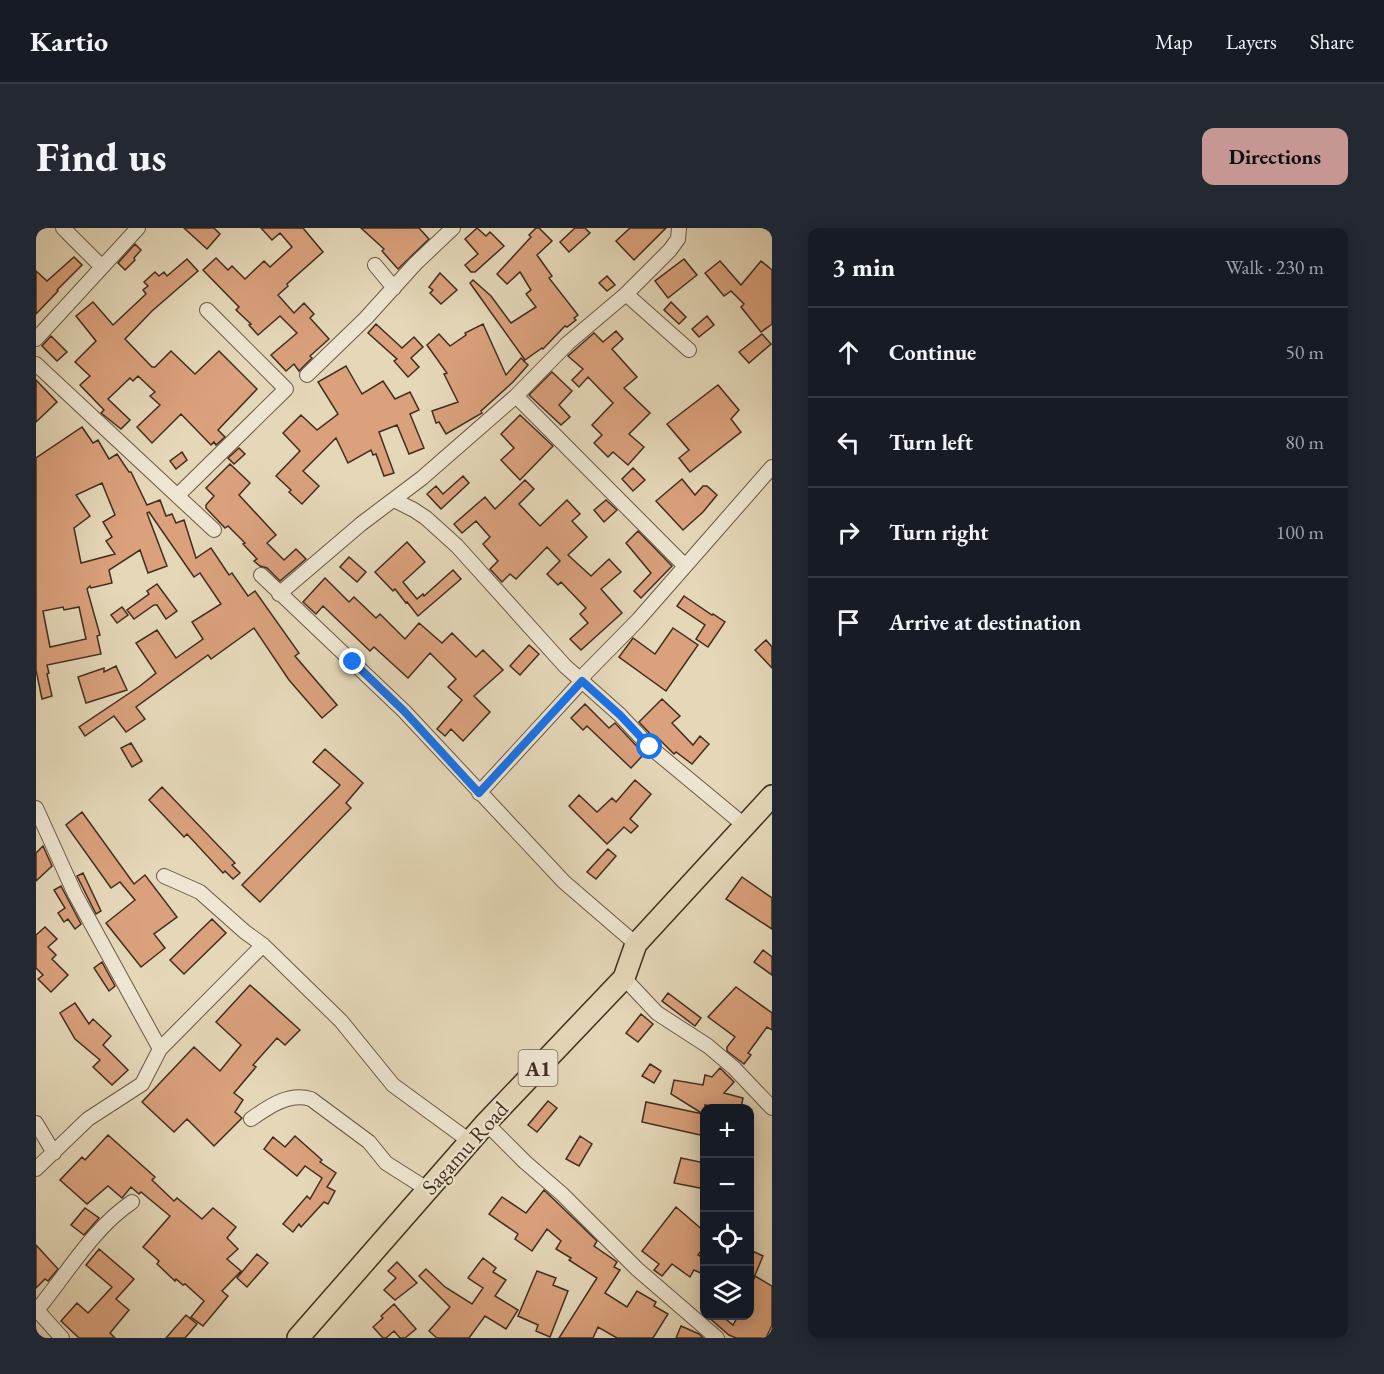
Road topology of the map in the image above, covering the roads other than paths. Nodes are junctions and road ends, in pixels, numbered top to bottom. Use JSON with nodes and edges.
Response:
{"nodes":[{"id":1,"x":63,"y":228,"type":"edge"},
{"id":2,"x":138,"y":228,"type":"edge"},
{"id":3,"x":453,"y":228,"type":"edge"},
{"id":4,"x":679,"y":228,"type":"edge"},
{"id":5,"x":375,"y":265,"type":"dead end"},
{"id":6,"x":102,"y":267,"type":"junction"},
{"id":7,"x":394,"y":288,"type":"junction"},
{"id":8,"x":626,"y":294,"type":"junction"},
{"id":9,"x":207,"y":310,"type":"dead end"},
{"id":10,"x":36,"y":339,"type":"edge"},
{"id":11,"x":689,"y":350,"type":"dead end"},
{"id":12,"x":36,"y":364,"type":"edge"},
{"id":13,"x":306,"y":375,"type":"dead end"},
{"id":14,"x":516,"y":396,"type":"junction"},
{"id":15,"x":772,"y":467,"type":"edge"},
{"id":16,"x":177,"y":495,"type":"junction"},
{"id":17,"x":394,"y":500,"type":"junction"},
{"id":18,"x":214,"y":530,"type":"dead end"},
{"id":19,"x":685,"y":566,"type":"junction"},
{"id":20,"x":261,"y":575,"type":"dead end"},
{"id":21,"x":279,"y":594,"type":"junction"},
{"id":22,"x":582,"y":681,"type":"junction"},
{"id":23,"x":479,"y":793,"type":"junction"},
{"id":24,"x":772,"y":796,"type":"edge"},
{"id":25,"x":36,"y":808,"type":"edge"},
{"id":26,"x":744,"y":825,"type":"junction"},
{"id":27,"x":164,"y":876,"type":"dead end"},
{"id":28,"x":636,"y":944,"type":"junction"},
{"id":29,"x":263,"y":945,"type":"junction"},
{"id":30,"x":624,"y":978,"type":"junction"},
{"id":31,"x":160,"y":1049,"type":"junction"},
{"id":32,"x":772,"y":1108,"type":"edge"},
{"id":33,"x":251,"y":1119,"type":"dead end"},
{"id":34,"x":36,"y":1123,"type":"edge"},
{"id":35,"x":486,"y":1124,"type":"junction"},
{"id":36,"x":471,"y":1142,"type":"junction"},
{"id":37,"x":54,"y":1153,"type":"junction"},
{"id":38,"x":36,"y":1169,"type":"edge"},
{"id":39,"x":427,"y":1189,"type":"junction"},
{"id":40,"x":132,"y":1202,"type":"dead end"},
{"id":41,"x":36,"y":1310,"type":"edge"},
{"id":42,"x":57,"y":1336,"type":"edge"},
{"id":43,"x":298,"y":1338,"type":"edge"},
{"id":44,"x":717,"y":1338,"type":"edge"}],
"edges":[{"from":1,"to":6,"type":"street"},
{"from":2,"to":6,"type":"street"},
{"from":3,"to":7,"type":"street"},
{"from":4,"to":8,"type":"street"},
{"from":5,"to":7,"type":"street"},
{"from":6,"to":10,"type":"street"},
{"from":7,"to":13,"type":"street"},
{"from":8,"to":11,"type":"street"},
{"from":8,"to":14,"type":"street"},
{"from":9,"to":16,"type":"street"},
{"from":12,"to":16,"type":"street"},
{"from":14,"to":17,"type":"street"},
{"from":14,"to":19,"type":"street"},
{"from":15,"to":19,"type":"street"},
{"from":16,"to":18,"type":"street"},
{"from":17,"to":21,"type":"street"},
{"from":17,"to":22,"type":"street"},
{"from":19,"to":22,"type":"street"},
{"from":20,"to":21,"type":"street"},
{"from":21,"to":23,"type":"street"},
{"from":22,"to":23,"type":"street"},
{"from":22,"to":26,"type":"street"},
{"from":23,"to":28,"type":"street"},
{"from":24,"to":26,"type":"highway","name":"Sagamu Road","number":"A1"},
{"from":25,"to":31,"type":"street"},
{"from":26,"to":28,"type":"highway","name":"Sagamu Road","number":"A1"},
{"from":27,"to":29,"type":"street"},
{"from":28,"to":30,"type":"highway","name":"Sagamu Road","number":"A1"},
{"from":29,"to":31,"type":"street"},
{"from":29,"to":36,"type":"street"},
{"from":30,"to":32,"type":"street"},
{"from":30,"to":35,"type":"highway","name":"Sagamu Road","number":"A1"},
{"from":31,"to":37,"type":"street"},
{"from":33,"to":39,"type":"street"},
{"from":34,"to":37,"type":"street"},
{"from":35,"to":36,"type":"highway","name":"Sagamu Road","number":"A1"},
{"from":35,"to":44,"type":"street"},
{"from":36,"to":39,"type":"highway","name":"Sagamu Road","number":"A1"},
{"from":37,"to":38,"type":"street"},
{"from":39,"to":43,"type":"highway","name":"Sagamu Road","number":"A1"},
{"from":40,"to":41,"type":"street"},
{"from":41,"to":42,"type":"street"}]}
